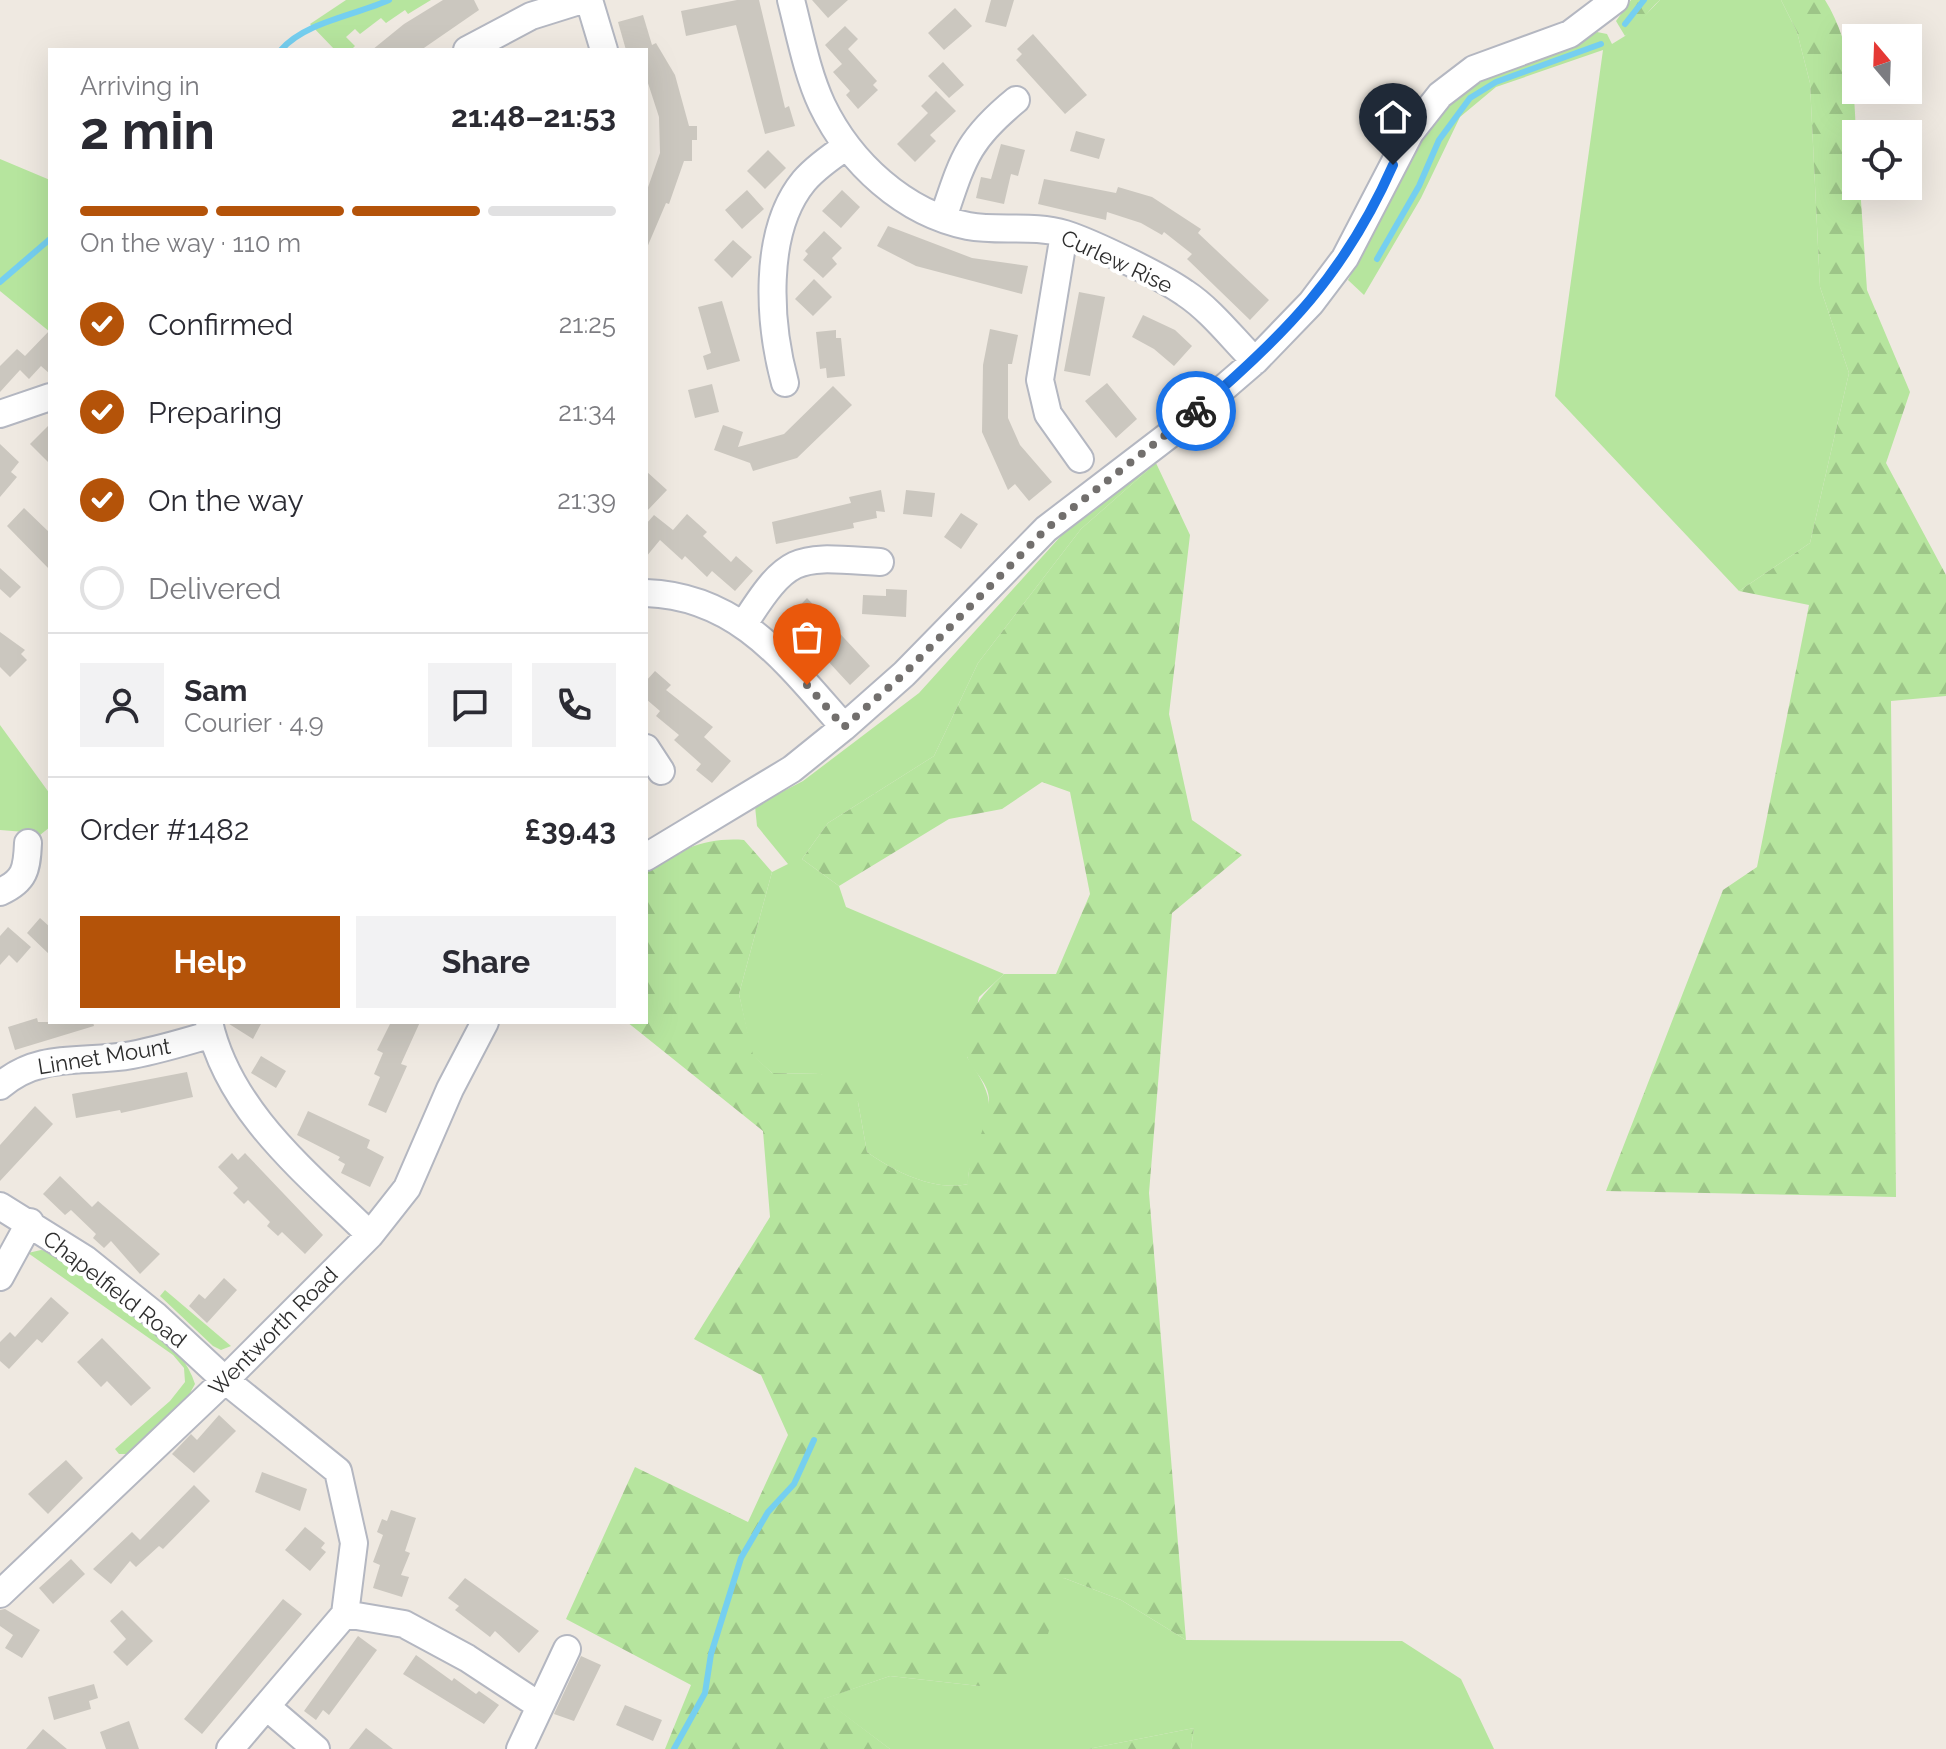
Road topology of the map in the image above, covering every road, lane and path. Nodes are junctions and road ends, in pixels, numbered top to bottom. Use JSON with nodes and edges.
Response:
{"nodes":[{"id":1,"x":582,"y":0,"type":"edge"},
{"id":2,"x":589,"y":0,"type":"edge"},
{"id":3,"x":791,"y":0,"type":"edge"},
{"id":4,"x":1615,"y":0,"type":"edge"},
{"id":5,"x":471,"y":48,"type":"edge"},
{"id":6,"x":603,"y":48,"type":"edge"},
{"id":7,"x":1016,"y":100,"type":"dead end"},
{"id":8,"x":847,"y":146,"type":"junction"},
{"id":9,"x":943,"y":218,"type":"junction"},
{"id":10,"x":1064,"y":234,"type":"junction"},
{"id":11,"x":1255,"y":361,"type":"junction"},
{"id":12,"x":785,"y":383,"type":"dead end"},
{"id":13,"x":48,"y":398,"type":"edge"},
{"id":14,"x":0,"y":414,"type":"edge"},
{"id":15,"x":1080,"y":459,"type":"dead end"},
{"id":16,"x":880,"y":562,"type":"dead end"},
{"id":17,"x":648,"y":593,"type":"edge"},
{"id":18,"x":744,"y":624,"type":"junction"},
{"id":19,"x":844,"y":727,"type":"junction"},
{"id":20,"x":28,"y":843,"type":"dead end"},
{"id":21,"x":648,"y":856,"type":"edge"},
{"id":22,"x":0,"y":892,"type":"edge"},
{"id":23,"x":484,"y":1024,"type":"edge"},
{"id":24,"x":210,"y":1028,"type":"edge"},
{"id":25,"x":0,"y":1086,"type":"edge"},
{"id":26,"x":0,"y":1206,"type":"edge"},
{"id":27,"x":30,"y":1222,"type":"junction"},
{"id":28,"x":370,"y":1235,"type":"junction"},
{"id":29,"x":0,"y":1277,"type":"edge"},
{"id":30,"x":225,"y":1380,"type":"junction"},
{"id":31,"x":0,"y":1594,"type":"edge"},
{"id":32,"x":345,"y":1614,"type":"junction"},
{"id":33,"x":567,"y":1649,"type":"dead end"},
{"id":34,"x":540,"y":1706,"type":"junction"},
{"id":35,"x":267,"y":1707,"type":"junction"},
{"id":36,"x":230,"y":1749,"type":"edge"},
{"id":37,"x":316,"y":1749,"type":"edge"},
{"id":38,"x":520,"y":1749,"type":"edge"}],
"edges":[{"from":1,"to":5,"type":"street"},
{"from":2,"to":6,"type":"street"},
{"from":3,"to":8,"type":"street","name":"Curlew Rise"},
{"from":4,"to":11,"type":"street"},
{"from":7,"to":9,"type":"street"},
{"from":8,"to":9,"type":"street","name":"Curlew Rise"},
{"from":8,"to":12,"type":"street"},
{"from":9,"to":10,"type":"street","name":"Curlew Rise"},
{"from":10,"to":11,"type":"street","name":"Curlew Rise"},
{"from":10,"to":15,"type":"street"},
{"from":11,"to":19,"type":"street"},
{"from":13,"to":14,"type":"street"},
{"from":16,"to":18,"type":"street"},
{"from":17,"to":18,"type":"street"},
{"from":18,"to":19,"type":"street"},
{"from":19,"to":21,"type":"street"},
{"from":20,"to":22,"type":"street"},
{"from":23,"to":28,"type":"street","name":"Wentworth Road"},
{"from":24,"to":25,"type":"street","name":"Linnet Mount"},
{"from":24,"to":28,"type":"street"},
{"from":26,"to":27,"type":"street","name":"Chapelfield Road"},
{"from":27,"to":29,"type":"street"},
{"from":27,"to":30,"type":"street","name":"Chapelfield Road"},
{"from":28,"to":30,"type":"street","name":"Wentworth Road"},
{"from":30,"to":31,"type":"street","name":"Wentworth Road"},
{"from":30,"to":32,"type":"street","name":"Chapelfield Road"},
{"from":32,"to":34,"type":"street"},
{"from":32,"to":35,"type":"street"},
{"from":33,"to":34,"type":"street"},
{"from":34,"to":38,"type":"street"},
{"from":35,"to":36,"type":"street"},
{"from":35,"to":37,"type":"street"}]}
